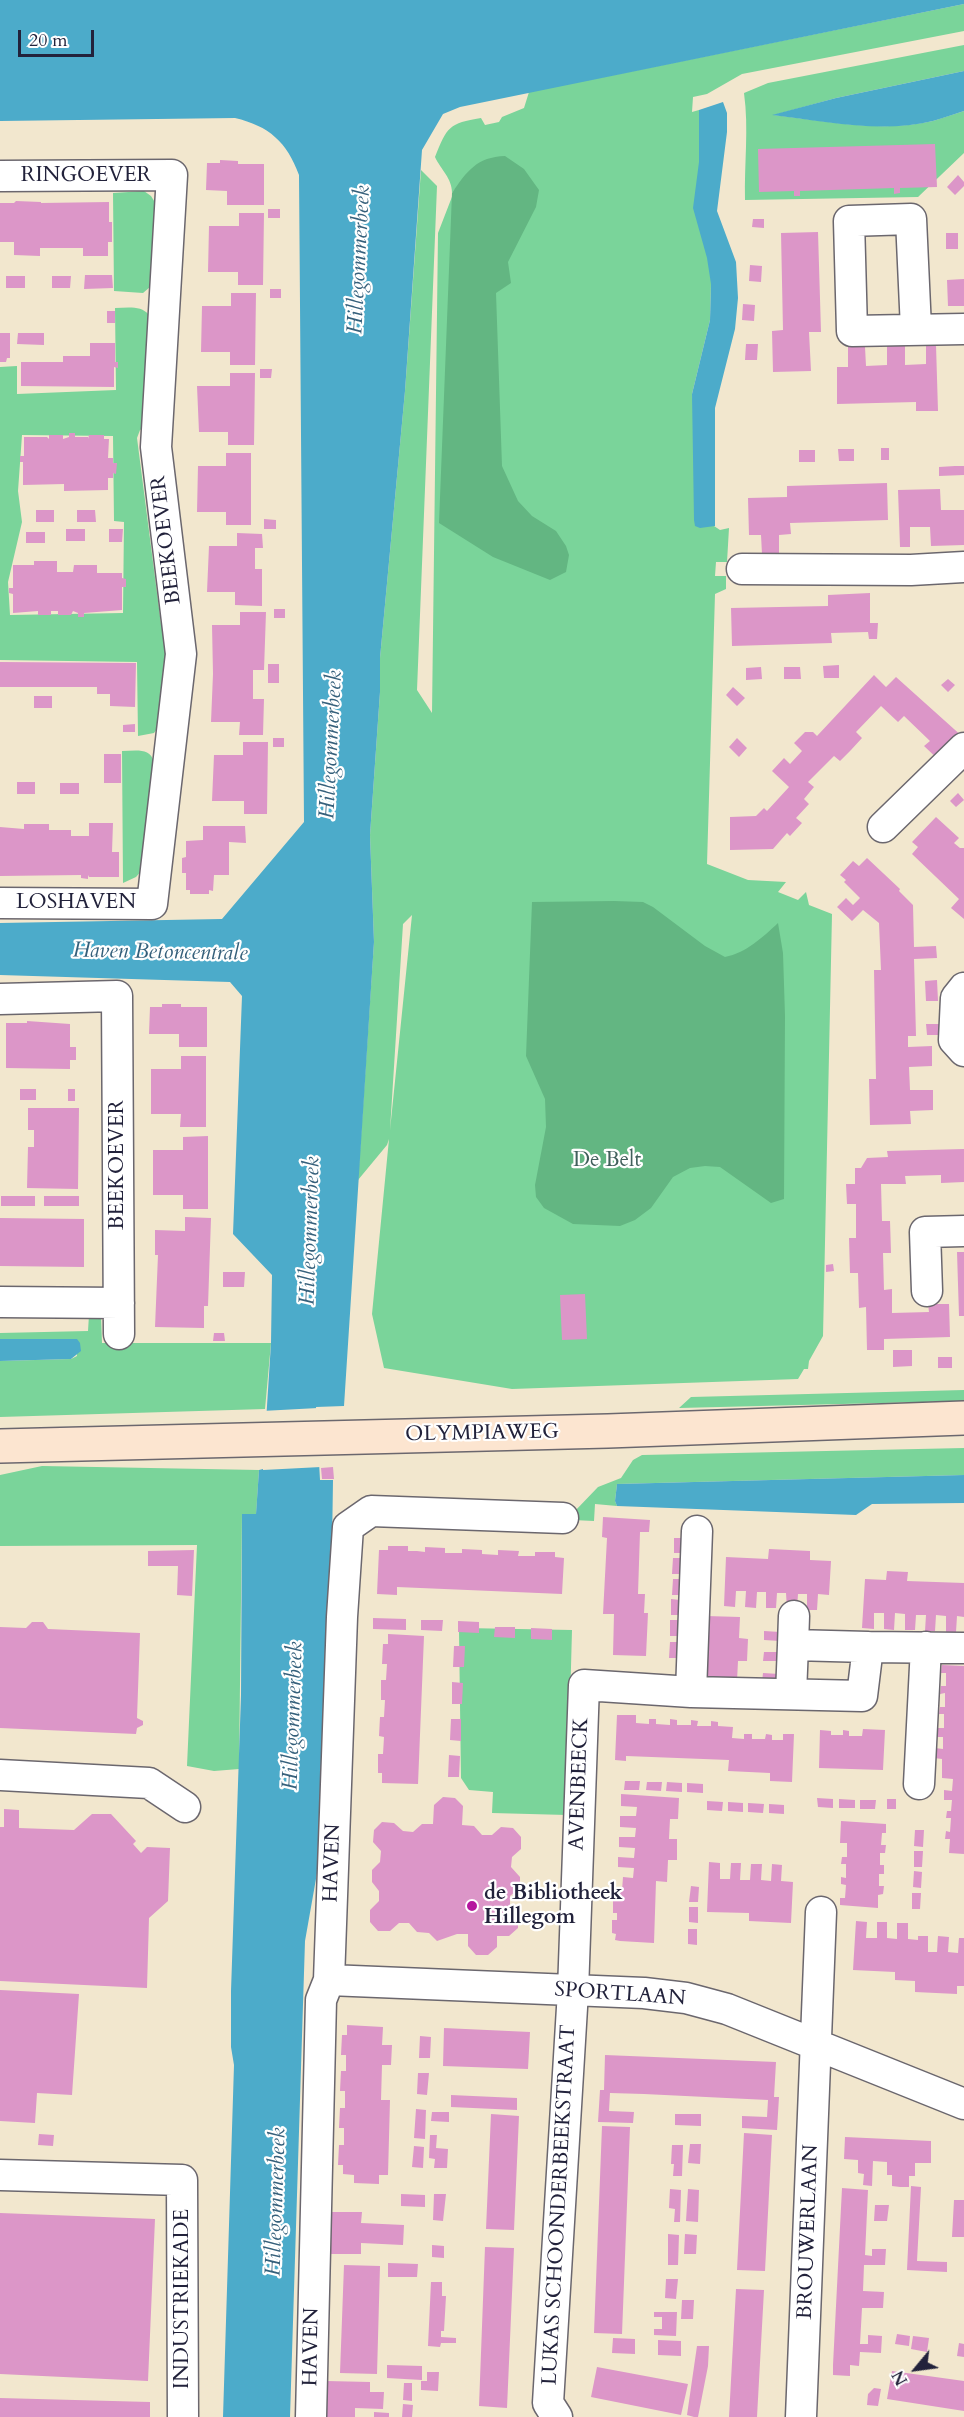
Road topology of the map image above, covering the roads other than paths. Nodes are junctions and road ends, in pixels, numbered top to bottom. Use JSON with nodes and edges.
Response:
{"nodes":[{"id":1,"x":172,"y":175,"type":"joint"},
{"id":2,"x":0,"y":176,"type":"edge"},
{"id":3,"x":916,"y":329,"type":"dead end"},
{"id":4,"x":964,"y":329,"type":"edge"},
{"id":5,"x":964,"y":567,"type":"edge"},
{"id":6,"x":742,"y":569,"type":"dead end"},
{"id":7,"x":964,"y":748,"type":"edge"},
{"id":8,"x":883,"y":827,"type":"dead end"},
{"id":9,"x":0,"y":903,"type":"edge"},
{"id":10,"x":152,"y":904,"type":"joint"},
{"id":11,"x":964,"y":988,"type":"edge"},
{"id":12,"x":0,"y":999,"type":"edge"},
{"id":13,"x":964,"y":1051,"type":"edge"},
{"id":14,"x":964,"y":1231,"type":"edge"},
{"id":15,"x":927,"y":1291,"type":"dead end"},
{"id":16,"x":0,"y":1302,"type":"edge"},
{"id":17,"x":118,"y":1303,"type":"junction"},
{"id":18,"x":119,"y":1334,"type":"dead end"},
{"id":19,"x":964,"y":1418,"type":"edge"},
{"id":20,"x":0,"y":1446,"type":"edge"},
{"id":21,"x":563,"y":1518,"type":"dead end"},
{"id":22,"x":697,"y":1531,"type":"dead end"},
{"id":23,"x":794,"y":1616,"type":"dead end"},
{"id":24,"x":793,"y":1645,"type":"junction"},
{"id":25,"x":868,"y":1647,"type":"junction"},
{"id":26,"x":926,"y":1647,"type":"junction"},
{"id":27,"x":964,"y":1648,"type":"edge"},
{"id":28,"x":691,"y":1692,"type":"junction"},
{"id":29,"x":791,"y":1694,"type":"junction"},
{"id":30,"x":0,"y":1775,"type":"edge"},
{"id":31,"x":919,"y":1784,"type":"dead end"},
{"id":32,"x":185,"y":1807,"type":"dead end"},
{"id":33,"x":821,"y":1912,"type":"dead end"},
{"id":34,"x":329,"y":1980,"type":"junction"},
{"id":35,"x":573,"y":1991,"type":"junction"},
{"id":36,"x":817,"y":2047,"type":"junction"},
{"id":37,"x":964,"y":2104,"type":"edge"},
{"id":38,"x":0,"y":2175,"type":"edge"},
{"id":39,"x":805,"y":2416,"type":"edge"},
{"id":40,"x":183,"y":2417,"type":"edge"},
{"id":41,"x":311,"y":2417,"type":"edge"},
{"id":42,"x":557,"y":2417,"type":"edge"}],
"edges":[{"from":1,"to":2,"type":"street","name":"RINGOEVER"},
{"from":1,"to":10,"type":"street","name":"BEEKOEVER"},
{"from":3,"to":4,"type":"street"},
{"from":5,"to":6,"type":"street"},
{"from":7,"to":8,"type":"street"},
{"from":9,"to":10,"type":"street","name":"LOSHAVEN"},
{"from":11,"to":13,"type":"street"},
{"from":12,"to":17,"type":"street","name":"BEEKOEVER"},
{"from":14,"to":15,"type":"street"},
{"from":16,"to":17,"type":"street"},
{"from":17,"to":18,"type":"street","name":"BEEKOEVER"},
{"from":19,"to":20,"type":"main road","name":"OLYMPIAWEG"},
{"from":21,"to":34,"type":"street","name":"HAVEN"},
{"from":22,"to":28,"type":"street"},
{"from":23,"to":24,"type":"street"},
{"from":24,"to":25,"type":"street"},
{"from":24,"to":29,"type":"street"},
{"from":25,"to":26,"type":"street"},
{"from":25,"to":29,"type":"street","name":"AVENBEECK"},
{"from":26,"to":27,"type":"street"},
{"from":26,"to":31,"type":"street"},
{"from":28,"to":29,"type":"street","name":"AVENBEECK"},
{"from":28,"to":35,"type":"street","name":"AVENBEECK"},
{"from":30,"to":32,"type":"street"},
{"from":33,"to":36,"type":"street"},
{"from":34,"to":35,"type":"street","name":"SPORTLAAN"},
{"from":34,"to":41,"type":"street","name":"HAVEN"},
{"from":35,"to":36,"type":"street","name":"SPORTLAAN"},
{"from":35,"to":42,"type":"street","name":"LUKAS SCHOONDERBEEKSTRAAT"},
{"from":36,"to":37,"type":"street","name":"SPORTLAAN"},
{"from":36,"to":39,"type":"street","name":"BROUWERLAAN"},
{"from":38,"to":40,"type":"street","name":"INDUSTRIEKADE"}]}
